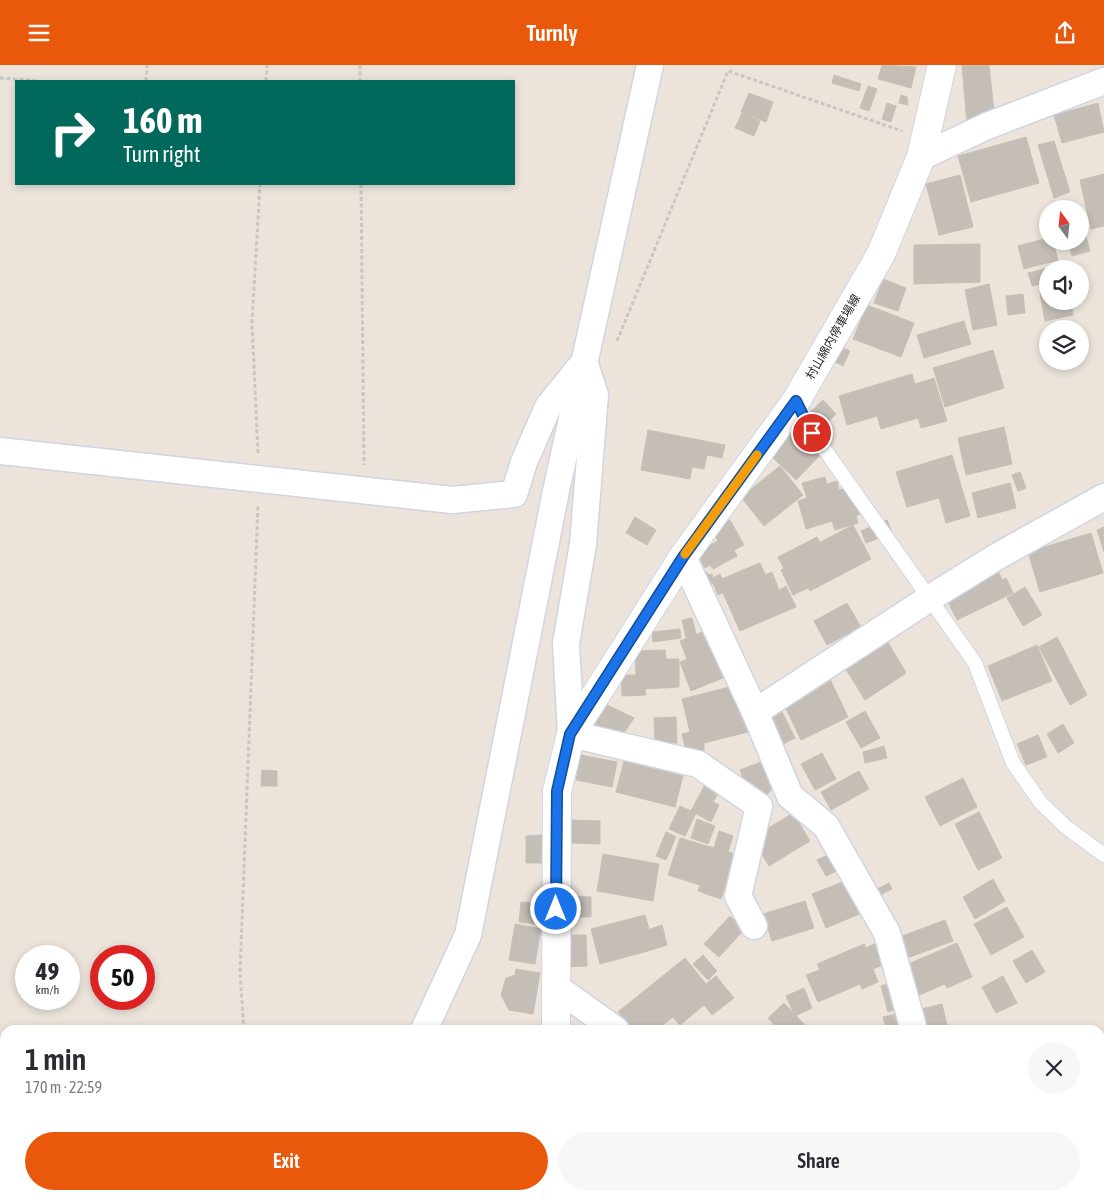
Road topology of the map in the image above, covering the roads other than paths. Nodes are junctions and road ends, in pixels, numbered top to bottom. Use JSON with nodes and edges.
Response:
{"nodes":[{"id":1,"x":650,"y":65,"type":"edge"},
{"id":2,"x":942,"y":65,"type":"edge"},
{"id":3,"x":1104,"y":81,"type":"edge"},
{"id":4,"x":923,"y":148,"type":"junction"},
{"id":5,"x":584,"y":361,"type":"junction"},
{"id":6,"x":796,"y":401,"type":"junction"},
{"id":7,"x":0,"y":451,"type":"edge"},
{"id":8,"x":1104,"y":497,"type":"edge"},
{"id":9,"x":683,"y":557,"type":"junction"},
{"id":10,"x":930,"y":598,"type":"junction"},
{"id":11,"x":755,"y":712,"type":"junction"},
{"id":12,"x":570,"y":734,"type":"junction"},
{"id":13,"x":1104,"y":855,"type":"edge"},
{"id":14,"x":754,"y":926,"type":"dead end"},
{"id":15,"x":556,"y":987,"type":"junction"},
{"id":16,"x":426,"y":1025,"type":"edge"},
{"id":17,"x":556,"y":1025,"type":"edge"},
{"id":18,"x":609,"y":1025,"type":"edge"},
{"id":19,"x":913,"y":1025,"type":"edge"}],
"edges":[{"from":1,"to":5,"type":"street"},
{"from":2,"to":4,"type":"main road","name":"村山綿内停車場線"},
{"from":3,"to":4,"type":"street"},
{"from":4,"to":6,"type":"main road","name":"村山綿内停車場線"},
{"from":5,"to":7,"type":"street"},
{"from":5,"to":12,"type":"street"},
{"from":5,"to":16,"type":"street"},
{"from":6,"to":9,"type":"main road","name":"村山綿内停車場線"},
{"from":6,"to":10,"type":"lane"},
{"from":8,"to":10,"type":"street"},
{"from":9,"to":11,"type":"street"},
{"from":9,"to":12,"type":"main road","name":"村山綿内停車場線"},
{"from":10,"to":11,"type":"street"},
{"from":10,"to":13,"type":"lane"},
{"from":11,"to":19,"type":"street"},
{"from":12,"to":14,"type":"street"},
{"from":12,"to":15,"type":"main road","name":"村山綿内停車場線"},
{"from":15,"to":17,"type":"main road","name":"村山綿内停車場線"},
{"from":15,"to":18,"type":"street"}]}
